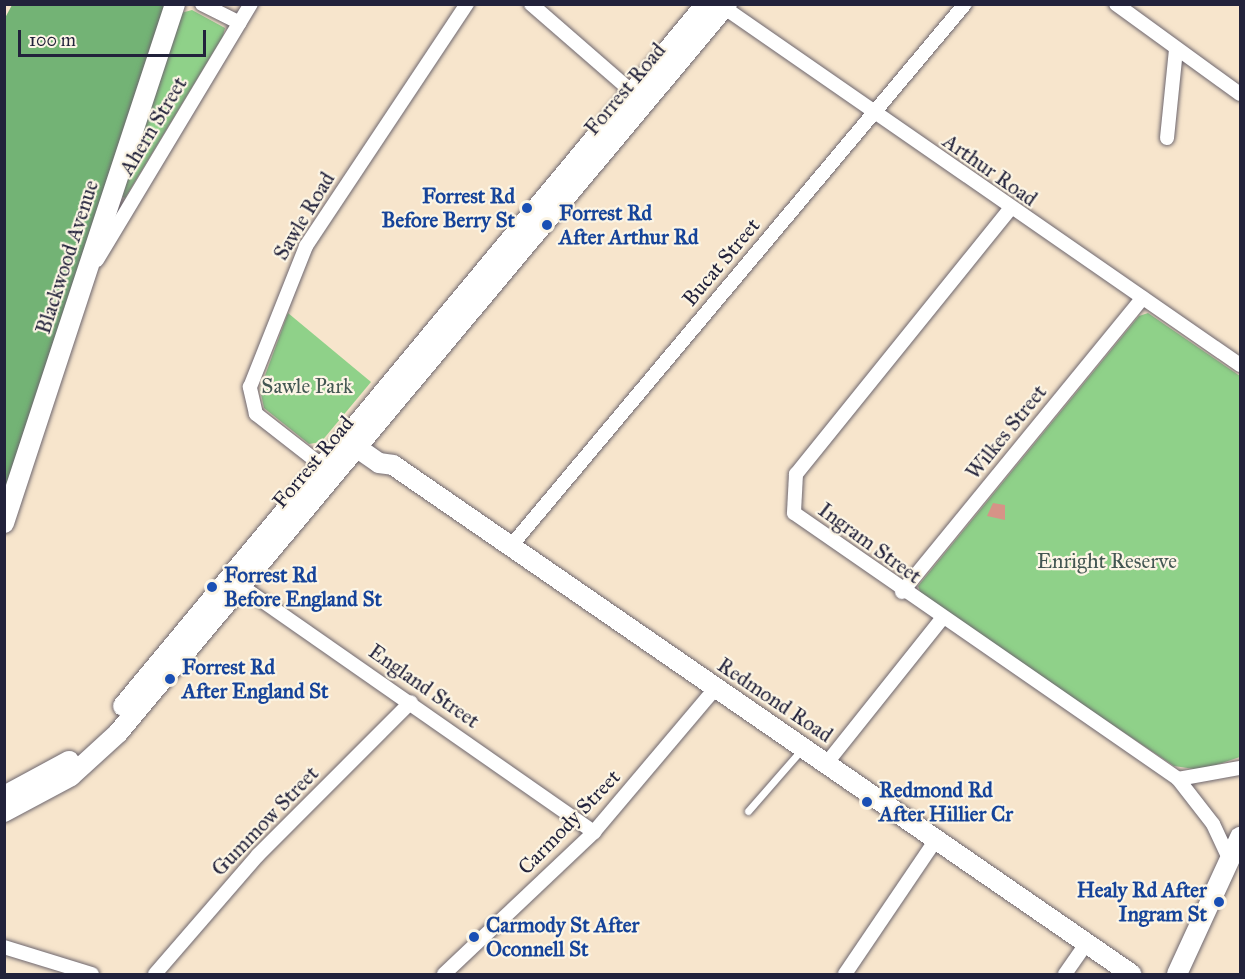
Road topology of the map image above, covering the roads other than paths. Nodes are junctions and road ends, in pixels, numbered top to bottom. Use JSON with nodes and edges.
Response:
{"nodes":[{"id":1,"x":175,"y":4,"type":"edge"},
{"id":2,"x":202,"y":4,"type":"edge"},
{"id":3,"x":250,"y":4,"type":"edge"},
{"id":4,"x":467,"y":4,"type":"edge"},
{"id":5,"x":531,"y":4,"type":"edge"},
{"id":6,"x":965,"y":4,"type":"edge"},
{"id":7,"x":1116,"y":4,"type":"edge"},
{"id":8,"x":719,"y":5,"type":"edge"},
{"id":9,"x":240,"y":23,"type":"junction"},
{"id":10,"x":1176,"y":50,"type":"junction"},
{"id":11,"x":1240,"y":94,"type":"edge"},
{"id":12,"x":638,"y":97,"type":"junction"},
{"id":13,"x":873,"y":114,"type":"junction"},
{"id":14,"x":1167,"y":138,"type":"dead end"},
{"id":15,"x":1010,"y":209,"type":"junction"},
{"id":16,"x":84,"y":281,"type":"junction"},
{"id":17,"x":1143,"y":298,"type":"junction"},
{"id":18,"x":1240,"y":365,"type":"edge"},
{"id":19,"x":355,"y":437,"type":"junction"},
{"id":20,"x":328,"y":470,"type":"junction"},
{"id":21,"x":4,"y":523,"type":"edge"},
{"id":22,"x":510,"y":547,"type":"junction"},
{"id":23,"x":234,"y":581,"type":"junction"},
{"id":24,"x":902,"y":592,"type":"junction"},
{"id":25,"x":941,"y":620,"type":"junction"},
{"id":26,"x":715,"y":689,"type":"junction"},
{"id":27,"x":411,"y":702,"type":"junction"},
{"id":28,"x":803,"y":748,"type":"junction"},
{"id":29,"x":826,"y":764,"type":"junction"},
{"id":30,"x":1240,"y":768,"type":"edge"},
{"id":31,"x":1178,"y":779,"type":"junction"},
{"id":32,"x":4,"y":796,"type":"edge"},
{"id":33,"x":748,"y":811,"type":"dead end"},
{"id":34,"x":4,"y":812,"type":"edge"},
{"id":35,"x":594,"y":832,"type":"junction"},
{"id":36,"x":1240,"y":837,"type":"edge"},
{"id":37,"x":935,"y":841,"type":"junction"},
{"id":38,"x":1230,"y":860,"type":"junction"},
{"id":39,"x":1085,"y":945,"type":"junction"},
{"id":40,"x":4,"y":946,"type":"edge"},
{"id":41,"x":92,"y":975,"type":"edge"},
{"id":42,"x":155,"y":975,"type":"edge"},
{"id":43,"x":444,"y":975,"type":"edge"},
{"id":44,"x":845,"y":975,"type":"edge"},
{"id":45,"x":1065,"y":975,"type":"edge"},
{"id":46,"x":1131,"y":975,"type":"edge"},
{"id":47,"x":1177,"y":975,"type":"edge"}],
"edges":[{"from":1,"to":16,"type":"street","name":"Blackwood Avenue"},
{"from":2,"to":9,"type":"street"},
{"from":3,"to":9,"type":"street","name":"Ahern Street"},
{"from":4,"to":20,"type":"street","name":"Sawle Road"},
{"from":5,"to":12,"type":"street"},
{"from":6,"to":13,"type":"street","name":"Bucat Street"},
{"from":7,"to":10,"type":"street"},
{"from":8,"to":12,"type":"street","name":"Forrest Road"},
{"from":8,"to":13,"type":"street","name":"Arthur Road"},
{"from":9,"to":16,"type":"street","name":"Ahern Street"},
{"from":10,"to":11,"type":"street"},
{"from":10,"to":14,"type":"street"},
{"from":12,"to":19,"type":"street","name":"Forrest Road"},
{"from":13,"to":15,"type":"street","name":"Arthur Road"},
{"from":13,"to":22,"type":"street","name":"Bucat Street"},
{"from":15,"to":17,"type":"street","name":"Arthur Road"},
{"from":15,"to":24,"type":"street","name":"Ingram Street"},
{"from":16,"to":21,"type":"street","name":"Blackwood Avenue"},
{"from":17,"to":18,"type":"street","name":"Arthur Road"},
{"from":17,"to":24,"type":"street","name":"Wilkes Street"},
{"from":19,"to":20,"type":"street","name":"Forrest Road"},
{"from":19,"to":22,"type":"street","name":"Redmond Road"},
{"from":20,"to":23,"type":"street","name":"Forrest Road"},
{"from":22,"to":26,"type":"street","name":"Redmond Road"},
{"from":23,"to":27,"type":"street","name":"England Street"},
{"from":23,"to":32,"type":"street","name":"Forrest Road"},
{"from":23,"to":34,"type":"street","name":"Forrest Road"},
{"from":24,"to":25,"type":"street","name":"Ingram Street"},
{"from":25,"to":29,"type":"street"},
{"from":25,"to":31,"type":"street","name":"Ingram Street"},
{"from":26,"to":28,"type":"street","name":"Redmond Road"},
{"from":26,"to":35,"type":"street","name":"Carmody Street"},
{"from":27,"to":35,"type":"street","name":"England Street"},
{"from":27,"to":42,"type":"street","name":"Gummow Street"},
{"from":28,"to":29,"type":"street","name":"Redmond Road"},
{"from":28,"to":33,"type":"lane"},
{"from":29,"to":37,"type":"street","name":"Redmond Road"},
{"from":30,"to":31,"type":"street"},
{"from":31,"to":38,"type":"street","name":"Ingram Street"},
{"from":35,"to":43,"type":"street","name":"Carmody Street"},
{"from":36,"to":38,"type":"street"},
{"from":37,"to":39,"type":"street","name":"Redmond Road"},
{"from":37,"to":44,"type":"street"},
{"from":38,"to":47,"type":"street"},
{"from":39,"to":45,"type":"street"},
{"from":39,"to":46,"type":"street","name":"Redmond Road"},
{"from":40,"to":41,"type":"street"}]}
